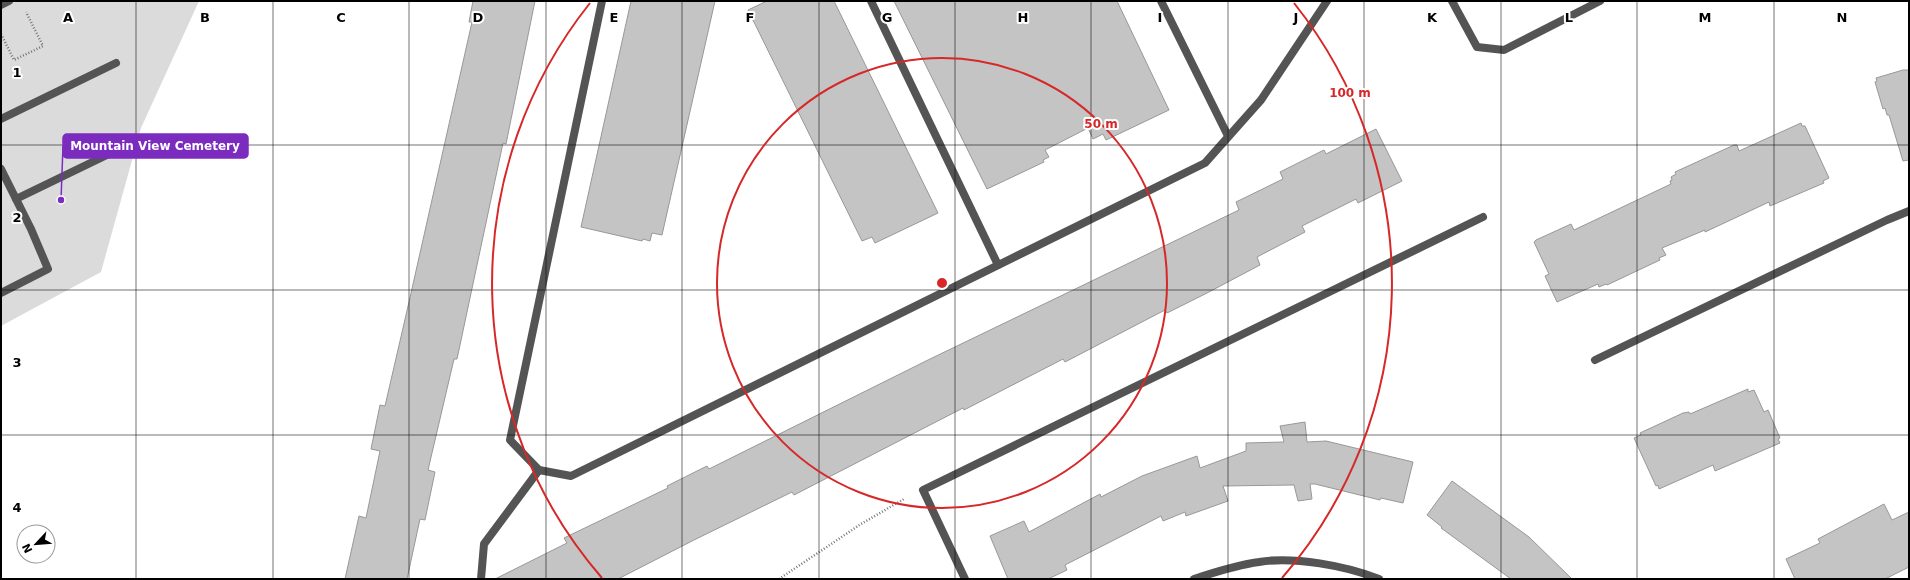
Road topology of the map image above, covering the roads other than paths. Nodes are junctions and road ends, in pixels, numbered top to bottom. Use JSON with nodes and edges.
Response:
{"nodes":[{"id":1,"x":9,"y":1,"type":"edge"},
{"id":2,"x":602,"y":1,"type":"edge"},
{"id":3,"x":872,"y":1,"type":"edge"},
{"id":4,"x":1161,"y":1,"type":"edge"},
{"id":5,"x":1327,"y":1,"type":"edge"},
{"id":6,"x":1452,"y":1,"type":"edge"},
{"id":7,"x":1600,"y":1,"type":"edge"},
{"id":8,"x":1,"y":5,"type":"edge"},
{"id":9,"x":116,"y":63,"type":"dead end"},
{"id":10,"x":1,"y":119,"type":"edge"},
{"id":11,"x":1228,"y":136,"type":"junction"},
{"id":12,"x":111,"y":153,"type":"dead end"},
{"id":13,"x":1,"y":169,"type":"edge"},
{"id":14,"x":16,"y":199,"type":"junction"},
{"id":15,"x":1909,"y":211,"type":"edge"},
{"id":16,"x":1483,"y":217,"type":"dead end"},
{"id":17,"x":998,"y":265,"type":"junction"},
{"id":18,"x":1,"y":293,"type":"edge"},
{"id":19,"x":1595,"y":360,"type":"dead end"},
{"id":20,"x":540,"y":470,"type":"junction"},
{"id":21,"x":481,"y":579,"type":"edge"},
{"id":22,"x":965,"y":579,"type":"edge"},
{"id":23,"x":1194,"y":579,"type":"edge"},
{"id":24,"x":1379,"y":579,"type":"edge"}],
"edges":[{"from":1,"to":8,"type":"street"},
{"from":2,"to":20,"type":"street"},
{"from":3,"to":17,"type":"street"},
{"from":4,"to":11,"type":"street"},
{"from":5,"to":11,"type":"street"},
{"from":6,"to":7,"type":"street"},
{"from":9,"to":10,"type":"street"},
{"from":11,"to":17,"type":"street"},
{"from":12,"to":14,"type":"street"},
{"from":13,"to":14,"type":"street"},
{"from":14,"to":18,"type":"street"},
{"from":15,"to":19,"type":"street"},
{"from":16,"to":22,"type":"street"},
{"from":17,"to":20,"type":"street"},
{"from":20,"to":21,"type":"street"},
{"from":23,"to":24,"type":"street"}]}
